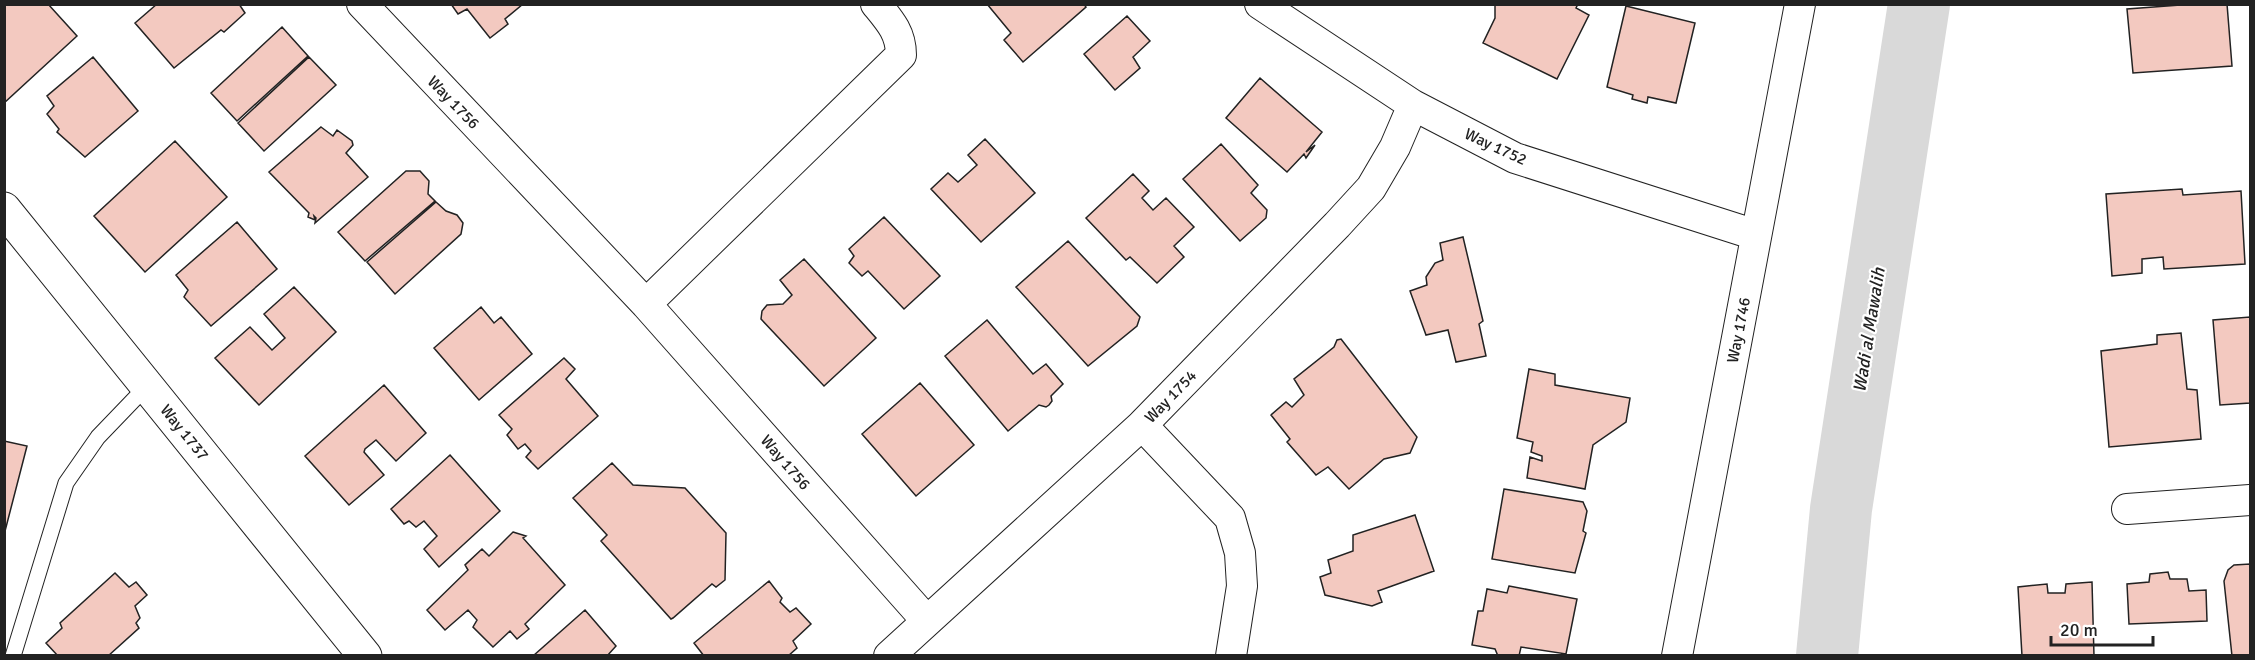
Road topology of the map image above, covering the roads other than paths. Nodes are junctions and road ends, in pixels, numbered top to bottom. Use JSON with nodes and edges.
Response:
{"nodes":[{"id":1,"x":362,"y":4,"type":"edge"},
{"id":2,"x":876,"y":4,"type":"edge"},
{"id":3,"x":1260,"y":4,"type":"edge"},
{"id":4,"x":1800,"y":4,"type":"edge"},
{"id":5,"x":1413,"y":105,"type":"junction"},
{"id":6,"x":4,"y":210,"type":"edge"},
{"id":7,"x":1756,"y":235,"type":"junction"},
{"id":8,"x":646,"y":304,"type":"junction"},
{"id":9,"x":147,"y":386,"type":"junction"},
{"id":10,"x":1142,"y":426,"type":"junction"},
{"id":11,"x":2250,"y":500,"type":"edge"},
{"id":12,"x":2127,"y":509,"type":"dead end"},
{"id":13,"x":926,"y":620,"type":"junction"},
{"id":14,"x":13,"y":656,"type":"edge"},
{"id":15,"x":365,"y":656,"type":"edge"},
{"id":16,"x":889,"y":656,"type":"edge"},
{"id":17,"x":1232,"y":656,"type":"edge"},
{"id":18,"x":1677,"y":656,"type":"edge"}],
"edges":[{"from":1,"to":8,"type":"street","name":"Way 1756"},
{"from":2,"to":8,"type":"street"},
{"from":3,"to":5,"type":"street","name":"Way 1752"},
{"from":4,"to":7,"type":"street","name":"Way 1746"},
{"from":5,"to":7,"type":"street","name":"Way 1752"},
{"from":5,"to":10,"type":"street","name":"Way 1754"},
{"from":6,"to":9,"type":"street","name":"Way 1737"},
{"from":7,"to":18,"type":"street","name":"Way 1746"},
{"from":8,"to":13,"type":"street","name":"Way 1756"},
{"from":9,"to":14,"type":"lane"},
{"from":9,"to":15,"type":"street","name":"Way 1737"},
{"from":10,"to":13,"type":"street","name":"Way 1754"},
{"from":10,"to":17,"type":"street"},
{"from":11,"to":12,"type":"street"},
{"from":13,"to":16,"type":"street","name":"Way 1754"}]}
